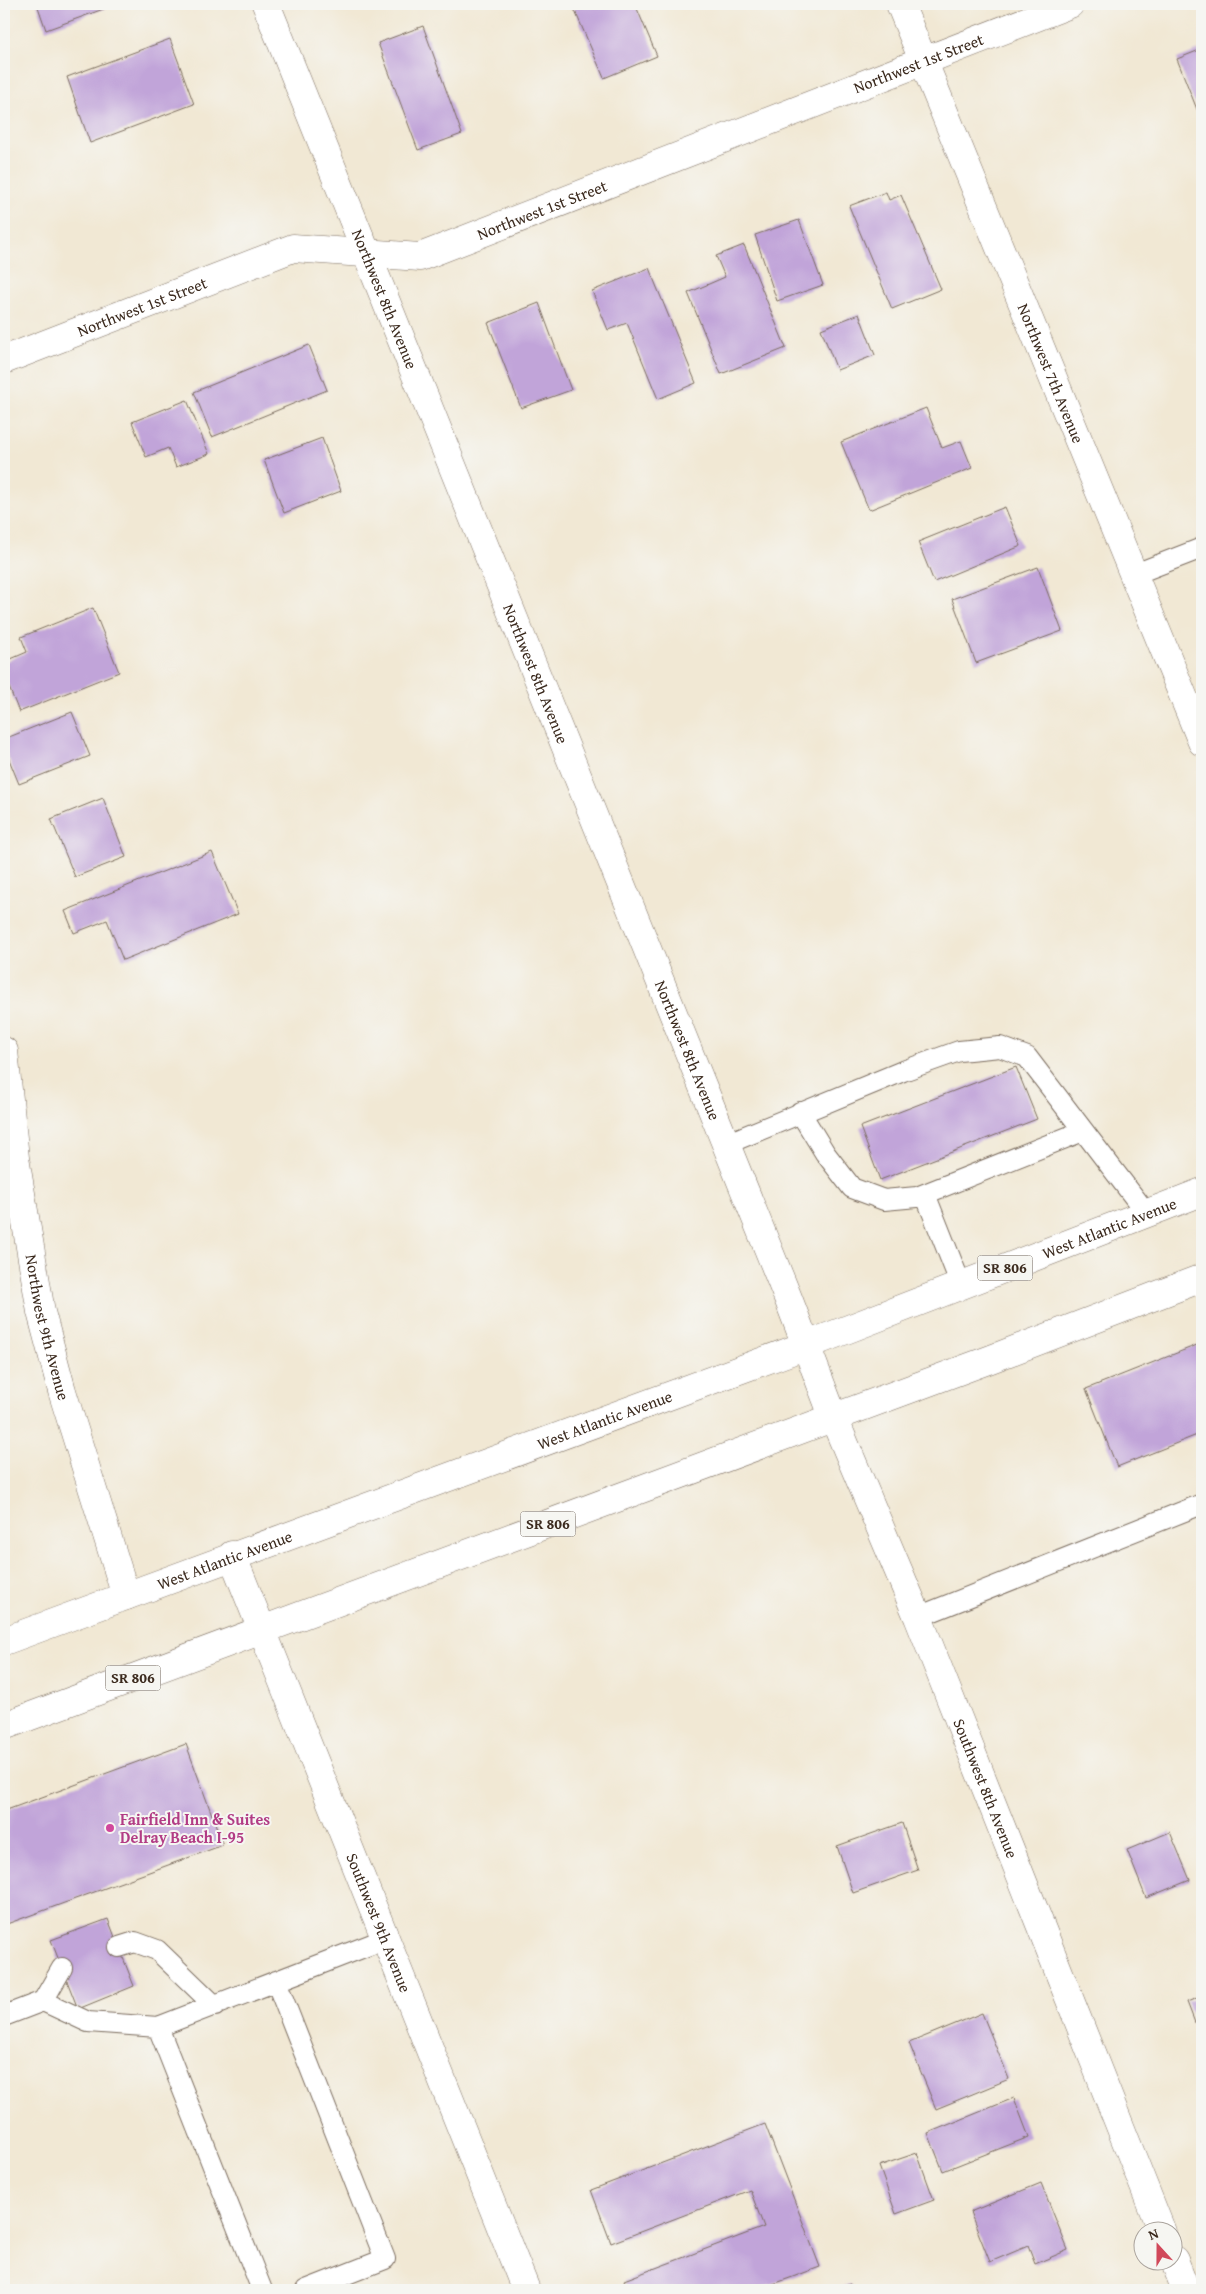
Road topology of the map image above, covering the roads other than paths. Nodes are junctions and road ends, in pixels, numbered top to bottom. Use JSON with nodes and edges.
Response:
{"nodes":[{"id":1,"x":266,"y":4,"type":"edge"},
{"id":2,"x":900,"y":4,"type":"edge"},
{"id":3,"x":1070,"y":4,"type":"edge"},
{"id":4,"x":923,"y":60,"type":"junction"},
{"id":5,"x":367,"y":254,"type":"junction"},
{"id":6,"x":4,"y":360,"type":"edge"},
{"id":7,"x":1202,"y":548,"type":"edge"},
{"id":8,"x":1134,"y":574,"type":"junction"},
{"id":9,"x":1202,"y":742,"type":"edge"},
{"id":10,"x":4,"y":1051,"type":"edge"},
{"id":11,"x":800,"y":1112,"type":"junction"},
{"id":12,"x":1083,"y":1131,"type":"junction"},
{"id":13,"x":726,"y":1144,"type":"junction"},
{"id":14,"x":1202,"y":1192,"type":"edge"},
{"id":15,"x":925,"y":1194,"type":"junction"},
{"id":16,"x":1147,"y":1214,"type":"junction"},
{"id":17,"x":1202,"y":1278,"type":"edge"},
{"id":18,"x":961,"y":1285,"type":"junction"},
{"id":19,"x":807,"y":1345,"type":"junction"},
{"id":20,"x":833,"y":1416,"type":"junction"},
{"id":21,"x":1202,"y":1504,"type":"edge"},
{"id":22,"x":232,"y":1556,"type":"junction"},
{"id":23,"x":126,"y":1596,"type":"junction"},
{"id":24,"x":918,"y":1617,"type":"junction"},
{"id":25,"x":263,"y":1631,"type":"junction"},
{"id":26,"x":4,"y":1641,"type":"edge"},
{"id":27,"x":4,"y":1726,"type":"edge"},
{"id":28,"x":385,"y":1939,"type":"junction"},
{"id":29,"x":118,"y":1947,"type":"dead end"},
{"id":30,"x":62,"y":1968,"type":"dead end"},
{"id":31,"x":276,"y":1981,"type":"junction"},
{"id":32,"x":43,"y":2001,"type":"junction"},
{"id":33,"x":215,"y":2006,"type":"junction"},
{"id":34,"x":4,"y":2016,"type":"edge"},
{"id":35,"x":158,"y":2027,"type":"junction"},
{"id":36,"x":1158,"y":2222,"type":"edge"},
{"id":37,"x":1179,"y":2272,"type":"edge"},
{"id":38,"x":262,"y":2290,"type":"edge"},
{"id":39,"x":306,"y":2290,"type":"edge"},
{"id":40,"x":526,"y":2290,"type":"edge"},
{"id":41,"x":1186,"y":2290,"type":"edge"}],
"edges":[{"from":1,"to":5,"type":"street","name":"Northwest 8th Avenue"},
{"from":2,"to":4,"type":"street","name":"Northwest 7th Avenue"},
{"from":3,"to":4,"type":"street","name":"Northwest 1st Street"},
{"from":4,"to":5,"type":"street","name":"Northwest 1st Street"},
{"from":4,"to":8,"type":"street","name":"Northwest 7th Avenue"},
{"from":5,"to":6,"type":"street","name":"Northwest 1st Street"},
{"from":5,"to":13,"type":"street","name":"Northwest 8th Avenue"},
{"from":7,"to":8,"type":"lane"},
{"from":8,"to":9,"type":"street","name":"Northwest 7th Avenue"},
{"from":10,"to":23,"type":"street","name":"Northwest 9th Avenue"},
{"from":11,"to":12,"type":"lane"},
{"from":11,"to":13,"type":"lane"},
{"from":11,"to":15,"type":"lane"},
{"from":12,"to":15,"type":"lane"},
{"from":12,"to":16,"type":"lane"},
{"from":13,"to":19,"type":"street","name":"Northwest 8th Avenue"},
{"from":14,"to":16,"type":"street","name":"West Atlantic Avenue","number":"SR 806"},
{"from":15,"to":18,"type":"lane"},
{"from":16,"to":18,"type":"street","name":"West Atlantic Avenue","number":"SR 806"},
{"from":17,"to":20,"type":"street","number":"SR 806"},
{"from":18,"to":19,"type":"street","name":"West Atlantic Avenue","number":"SR 806"},
{"from":19,"to":20,"type":"street","name":"Southwest 8th Avenue"},
{"from":19,"to":22,"type":"street","name":"West Atlantic Avenue","number":"SR 806"},
{"from":20,"to":24,"type":"street","name":"Southwest 8th Avenue"},
{"from":20,"to":25,"type":"street","number":"SR 806"},
{"from":21,"to":24,"type":"lane"},
{"from":22,"to":23,"type":"street","name":"West Atlantic Avenue","number":"SR 806"},
{"from":22,"to":25,"type":"street","name":"Southwest 9th Avenue"},
{"from":23,"to":26,"type":"street","name":"West Atlantic Avenue","number":"SR 806"},
{"from":24,"to":36,"type":"street","name":"Southwest 8th Avenue"},
{"from":25,"to":27,"type":"street","number":"SR 806"},
{"from":25,"to":28,"type":"street","name":"Southwest 9th Avenue"},
{"from":28,"to":31,"type":"lane"},
{"from":28,"to":40,"type":"street","name":"Southwest 9th Avenue"},
{"from":29,"to":33,"type":"lane"},
{"from":30,"to":32,"type":"lane"},
{"from":31,"to":33,"type":"lane"},
{"from":31,"to":39,"type":"lane"},
{"from":32,"to":34,"type":"lane"},
{"from":32,"to":35,"type":"lane"},
{"from":33,"to":35,"type":"lane"},
{"from":35,"to":38,"type":"lane"},
{"from":37,"to":41,"type":"street"}]}
